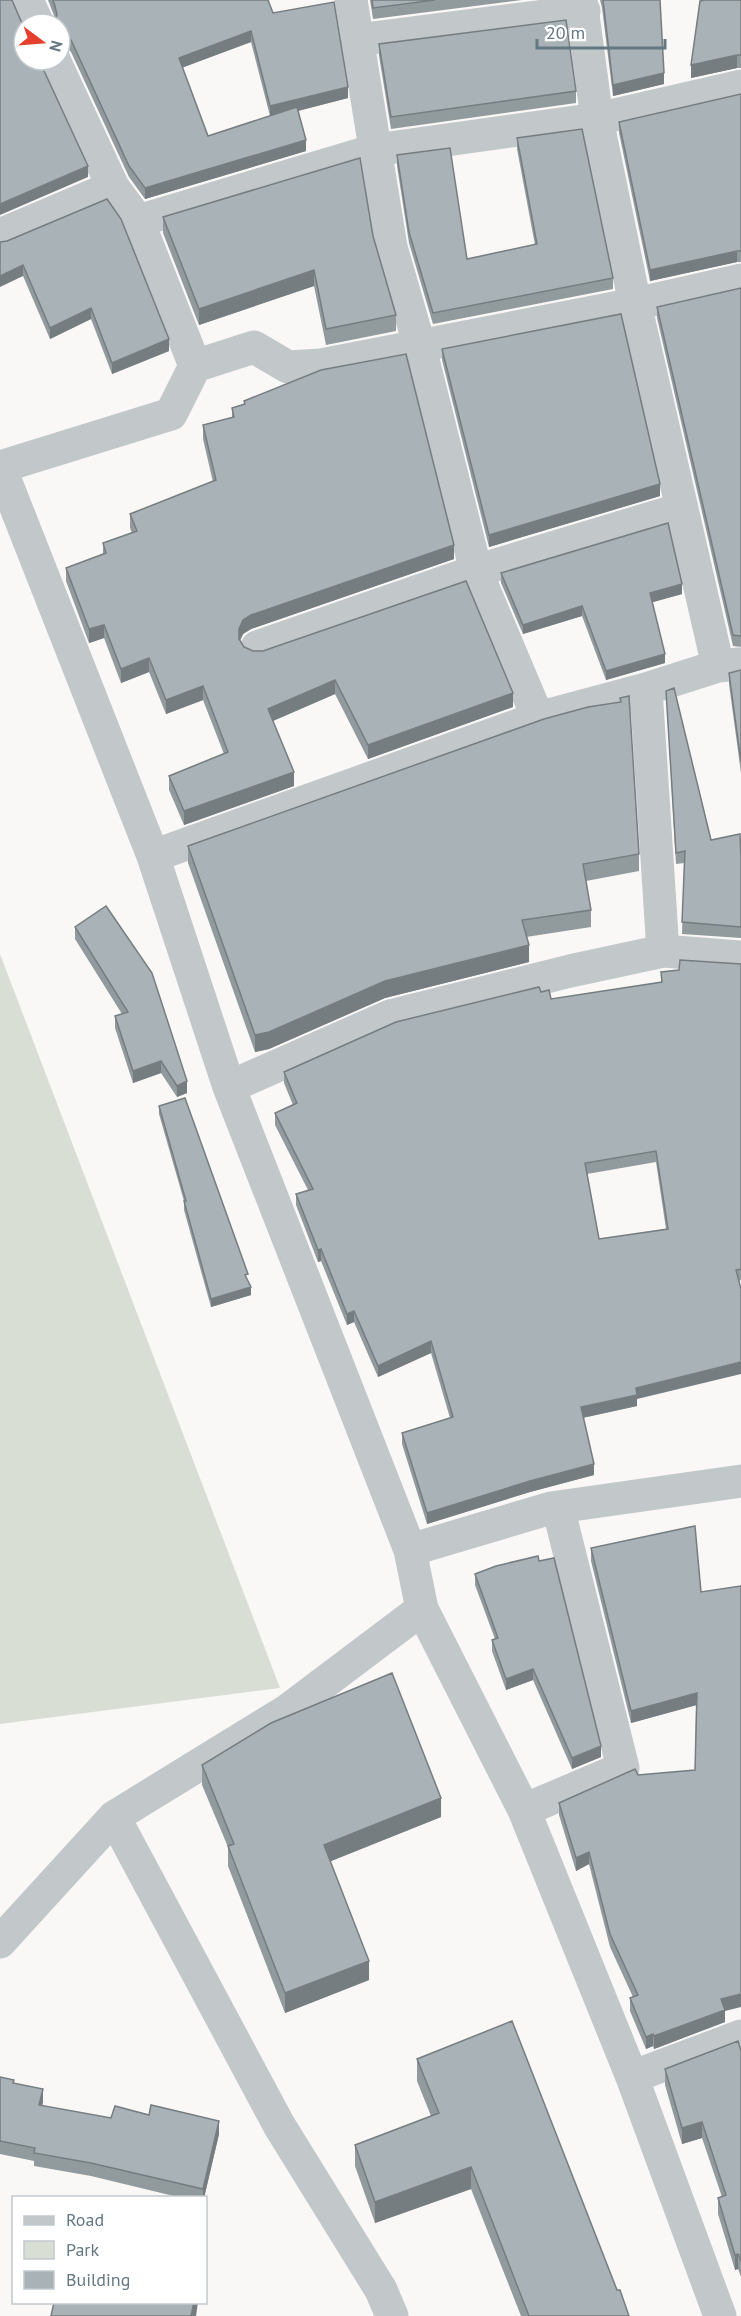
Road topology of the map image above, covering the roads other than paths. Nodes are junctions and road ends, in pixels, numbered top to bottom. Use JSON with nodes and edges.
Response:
{"nodes":[{"id":1,"x":351,"y":0,"type":"edge"},
{"id":2,"x":582,"y":5,"type":"edge"},
{"id":3,"x":357,"y":40,"type":"junction"},
{"id":4,"x":60,"y":72,"type":"edge"},
{"id":5,"x":741,"y":86,"type":"edge"},
{"id":6,"x":597,"y":119,"type":"junction"},
{"id":7,"x":375,"y":150,"type":"junction"},
{"id":8,"x":113,"y":187,"type":"junction"},
{"id":9,"x":138,"y":220,"type":"junction"},
{"id":10,"x":0,"y":235,"type":"edge"},
{"id":11,"x":741,"y":280,"type":"edge"},
{"id":12,"x":635,"y":304,"type":"junction"},
{"id":13,"x":419,"y":344,"type":"junction"},
{"id":14,"x":195,"y":366,"type":"junction"},
{"id":15,"x":0,"y":467,"type":"edge"},
{"id":16,"x":681,"y":509,"type":"junction"},
{"id":17,"x":476,"y":571,"type":"junction"},
{"id":18,"x":257,"y":647,"type":"dead end"},
{"id":19,"x":730,"y":665,"type":"edge"},
{"id":20,"x":646,"y":689,"type":"junction"},
{"id":21,"x":538,"y":718,"type":"junction"},
{"id":22,"x":153,"y":856,"type":"junction"},
{"id":23,"x":663,"y":951,"type":"junction"},
{"id":24,"x":741,"y":957,"type":"edge"},
{"id":25,"x":228,"y":1087,"type":"junction"},
{"id":26,"x":741,"y":1481,"type":"edge"},
{"id":27,"x":558,"y":1507,"type":"junction"},
{"id":28,"x":410,"y":1550,"type":"junction"},
{"id":29,"x":422,"y":1609,"type":"junction"},
{"id":30,"x":524,"y":1810,"type":"junction"},
{"id":31,"x":114,"y":1817,"type":"junction"},
{"id":32,"x":0,"y":1942,"type":"edge"},
{"id":33,"x":741,"y":2036,"type":"edge"},
{"id":34,"x":632,"y":2077,"type":"junction"},
{"id":35,"x":392,"y":2316,"type":"edge"},
{"id":36,"x":720,"y":2316,"type":"edge"}],
"edges":[{"from":1,"to":3,"type":"street"},
{"from":2,"to":3,"type":"street"},
{"from":2,"to":6,"type":"street"},
{"from":3,"to":7,"type":"street"},
{"from":4,"to":8,"type":"street"},
{"from":5,"to":6,"type":"street"},
{"from":6,"to":7,"type":"street"},
{"from":6,"to":12,"type":"street"},
{"from":7,"to":9,"type":"street"},
{"from":7,"to":13,"type":"street"},
{"from":8,"to":9,"type":"street"},
{"from":8,"to":10,"type":"street"},
{"from":9,"to":14,"type":"street"},
{"from":11,"to":12,"type":"street"},
{"from":12,"to":13,"type":"street"},
{"from":12,"to":16,"type":"street"},
{"from":13,"to":14,"type":"street"},
{"from":13,"to":17,"type":"street"},
{"from":14,"to":15,"type":"street"},
{"from":15,"to":22,"type":"street"},
{"from":16,"to":17,"type":"street"},
{"from":16,"to":19,"type":"street"},
{"from":17,"to":18,"type":"street"},
{"from":17,"to":21,"type":"street"},
{"from":19,"to":20,"type":"street"},
{"from":20,"to":21,"type":"street"},
{"from":20,"to":23,"type":"street"},
{"from":21,"to":22,"type":"street"},
{"from":22,"to":25,"type":"street"},
{"from":23,"to":24,"type":"street"},
{"from":23,"to":25,"type":"street"},
{"from":25,"to":28,"type":"street"},
{"from":26,"to":27,"type":"street"},
{"from":27,"to":28,"type":"street"},
{"from":27,"to":30,"type":"street"},
{"from":28,"to":29,"type":"street"},
{"from":29,"to":30,"type":"street"},
{"from":29,"to":31,"type":"street"},
{"from":30,"to":34,"type":"street"},
{"from":31,"to":32,"type":"street"},
{"from":31,"to":35,"type":"street"},
{"from":33,"to":34,"type":"street"},
{"from":34,"to":36,"type":"street"}]}
